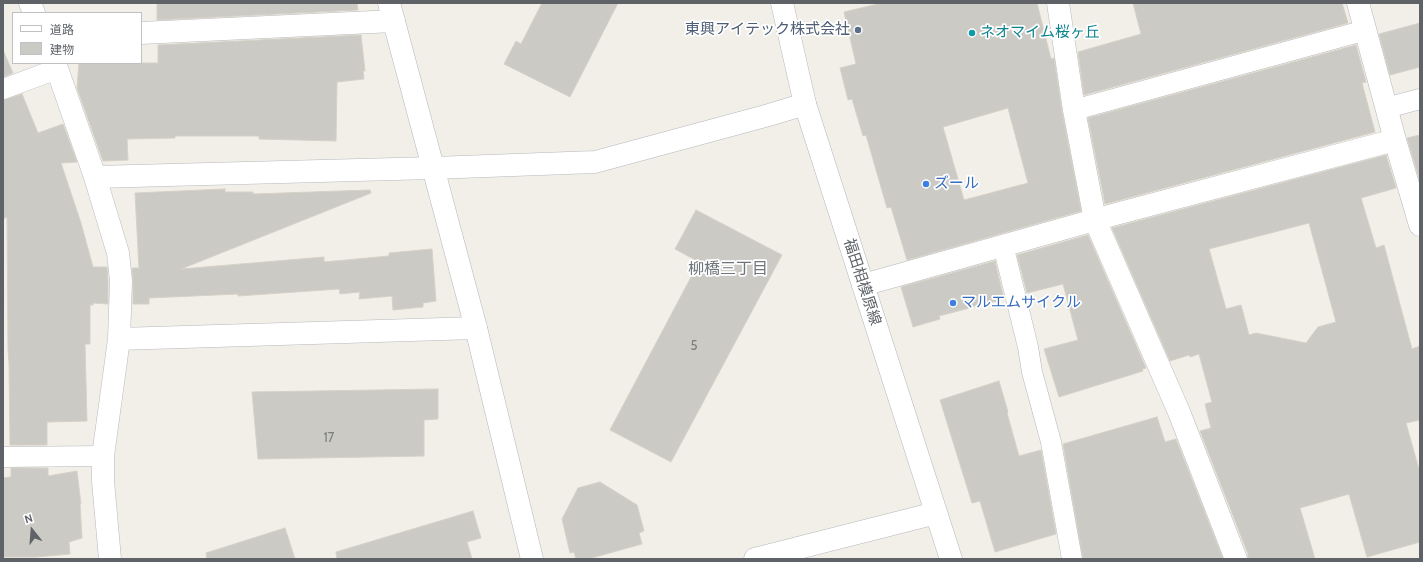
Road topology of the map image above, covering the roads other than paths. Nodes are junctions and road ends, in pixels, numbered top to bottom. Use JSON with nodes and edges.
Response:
{"nodes":[{"id":1,"x":782,"y":3,"type":"edge"},
{"id":2,"x":1058,"y":3,"type":"edge"},
{"id":3,"x":1358,"y":3,"type":"edge"},
{"id":4,"x":392,"y":12,"type":"edge"},
{"id":5,"x":1366,"y":30,"type":"junction"},
{"id":6,"x":142,"y":33,"type":"edge"},
{"id":7,"x":56,"y":66,"type":"edge"},
{"id":8,"x":3,"y":89,"type":"edge"},
{"id":9,"x":1420,"y":99,"type":"edge"},
{"id":10,"x":805,"y":104,"type":"junction"},
{"id":11,"x":1386,"y":108,"type":"junction"},
{"id":12,"x":1074,"y":110,"type":"junction"},
{"id":13,"x":1395,"y":140,"type":"junction"},
{"id":14,"x":433,"y":168,"type":"junction"},
{"id":15,"x":95,"y":177,"type":"junction"},
{"id":16,"x":1419,"y":215,"type":"edge"},
{"id":17,"x":1095,"y":220,"type":"junction"},
{"id":18,"x":1003,"y":245,"type":"junction"},
{"id":19,"x":863,"y":285,"type":"junction"},
{"id":20,"x":476,"y":328,"type":"junction"},
{"id":21,"x":119,"y":339,"type":"junction"},
{"id":22,"x":103,"y":456,"type":"junction"},
{"id":23,"x":3,"y":457,"type":"edge"},
{"id":24,"x":936,"y":513,"type":"junction"},
{"id":25,"x":110,"y":559,"type":"edge"},
{"id":26,"x":532,"y":559,"type":"edge"},
{"id":27,"x":755,"y":559,"type":"edge"},
{"id":28,"x":951,"y":559,"type":"edge"},
{"id":29,"x":1072,"y":559,"type":"edge"},
{"id":30,"x":1236,"y":559,"type":"edge"}],
"edges":[{"from":1,"to":10,"type":"street","name":"福田相模原線"},
{"from":2,"to":12,"type":"street"},
{"from":3,"to":5,"type":"street"},
{"from":4,"to":6,"type":"street"},
{"from":4,"to":14,"type":"street"},
{"from":5,"to":11,"type":"street"},
{"from":5,"to":12,"type":"lane"},
{"from":7,"to":8,"type":"lane"},
{"from":7,"to":15,"type":"street"},
{"from":9,"to":11,"type":"lane"},
{"from":10,"to":14,"type":"street"},
{"from":10,"to":19,"type":"street","name":"福田相模原線"},
{"from":11,"to":13,"type":"street"},
{"from":12,"to":17,"type":"street"},
{"from":13,"to":16,"type":"street"},
{"from":13,"to":17,"type":"street"},
{"from":14,"to":15,"type":"street"},
{"from":14,"to":20,"type":"street"},
{"from":15,"to":21,"type":"street"},
{"from":17,"to":18,"type":"street"},
{"from":17,"to":30,"type":"street"},
{"from":18,"to":19,"type":"street"},
{"from":18,"to":29,"type":"lane"},
{"from":19,"to":24,"type":"street","name":"福田相模原線"},
{"from":20,"to":21,"type":"street"},
{"from":20,"to":26,"type":"street"},
{"from":21,"to":22,"type":"street"},
{"from":22,"to":23,"type":"lane"},
{"from":22,"to":25,"type":"street"},
{"from":24,"to":27,"type":"street"},
{"from":24,"to":28,"type":"street","name":"福田相模原線"}]}
